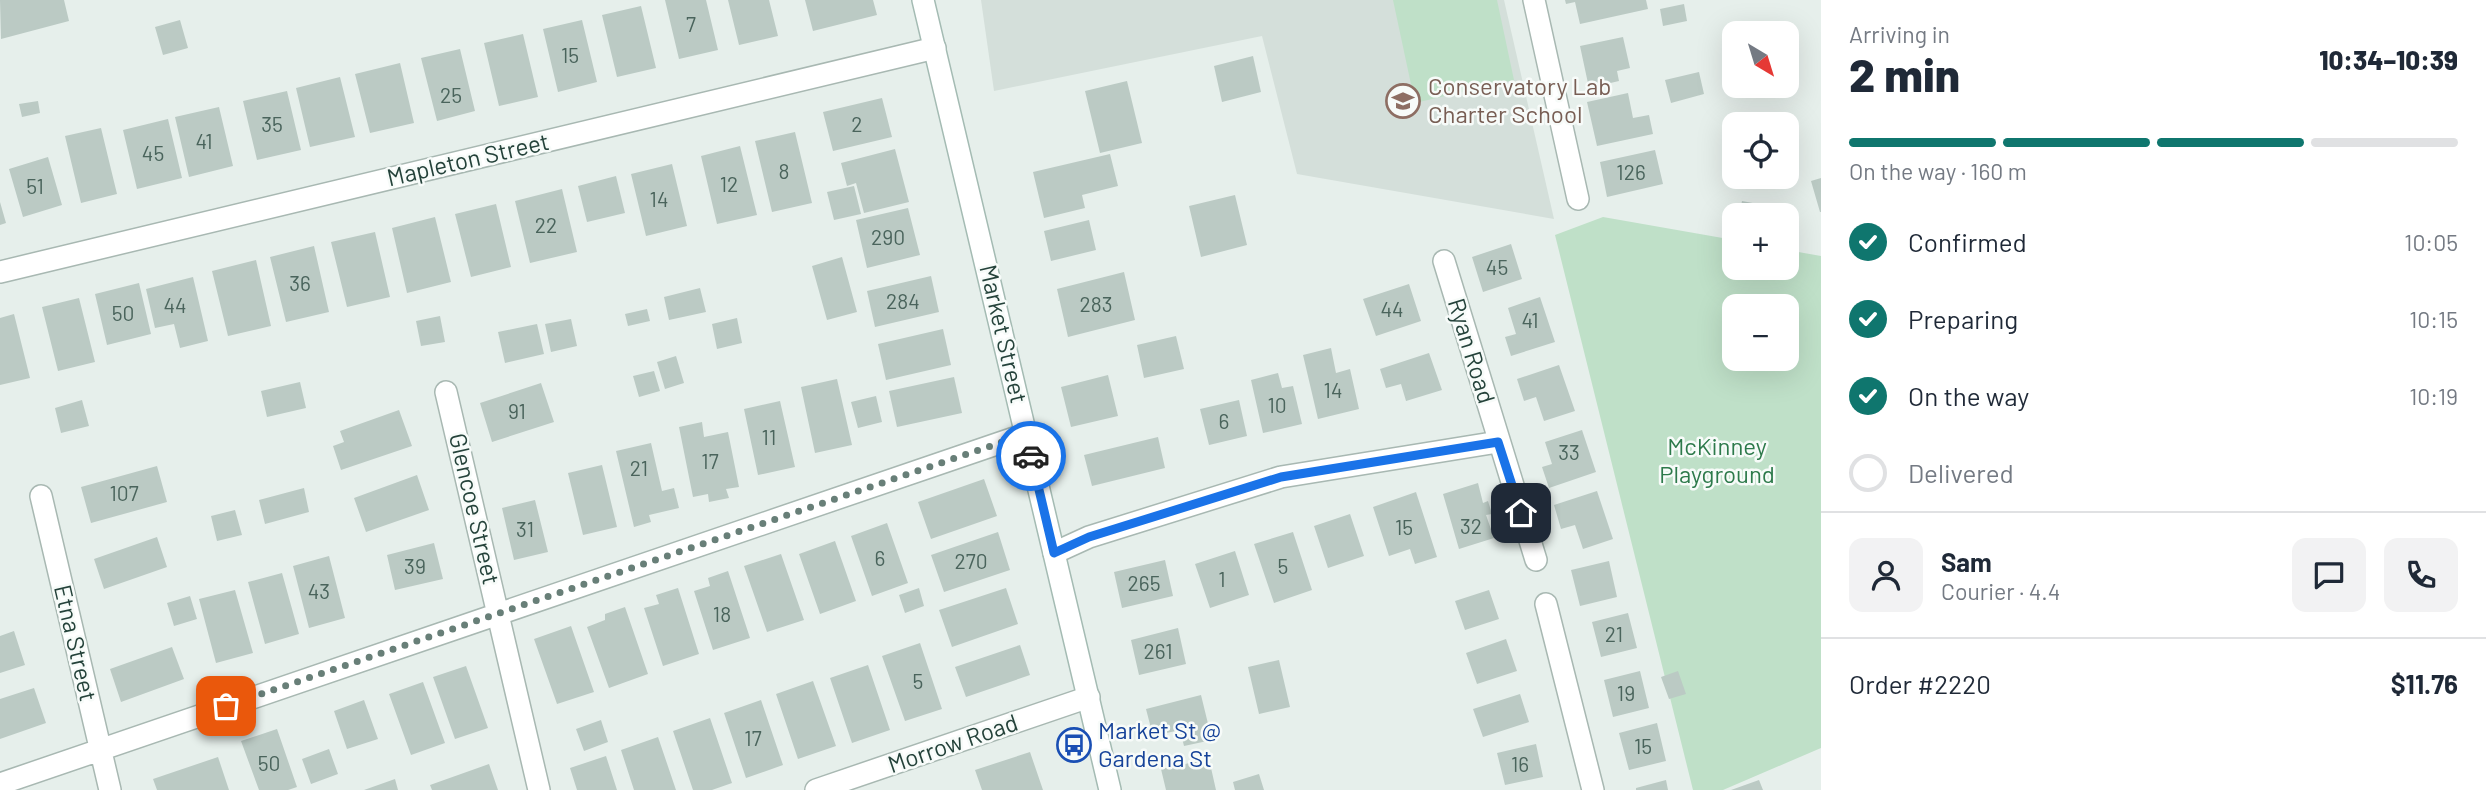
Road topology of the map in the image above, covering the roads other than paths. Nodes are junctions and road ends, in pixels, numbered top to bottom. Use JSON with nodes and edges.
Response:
{"nodes":[{"id":1,"x":923,"y":0,"type":"edge"},
{"id":2,"x":1534,"y":0,"type":"edge"},
{"id":3,"x":935,"y":48,"type":"junction"},
{"id":4,"x":1578,"y":199,"type":"dead end"},
{"id":5,"x":1444,"y":261,"type":"dead end"},
{"id":6,"x":0,"y":272,"type":"edge"},
{"id":7,"x":446,"y":392,"type":"dead end"},
{"id":8,"x":1026,"y":434,"type":"junction"},
{"id":9,"x":1498,"y":442,"type":"junction"},
{"id":10,"x":41,"y":496,"type":"dead end"},
{"id":11,"x":1054,"y":553,"type":"junction"},
{"id":12,"x":1536,"y":560,"type":"dead end"},
{"id":13,"x":1546,"y":604,"type":"dead end"},
{"id":14,"x":498,"y":614,"type":"junction"},
{"id":15,"x":1088,"y":697,"type":"junction"},
{"id":16,"x":100,"y":749,"type":"junction"},
{"id":17,"x":0,"y":784,"type":"edge"},
{"id":18,"x":110,"y":790,"type":"edge"},
{"id":19,"x":539,"y":790,"type":"edge"},
{"id":20,"x":817,"y":790,"type":"edge"},
{"id":21,"x":1110,"y":790,"type":"edge"},
{"id":22,"x":1594,"y":790,"type":"edge"}],
"edges":[{"from":1,"to":3,"type":"street","name":"Market Street"},
{"from":2,"to":4,"type":"street"},
{"from":3,"to":6,"type":"street","name":"Mapleton Street"},
{"from":3,"to":8,"type":"street","name":"Market Street"},
{"from":5,"to":9,"type":"street","name":"Ryan Road"},
{"from":7,"to":14,"type":"street","name":"Glencoe Street"},
{"from":8,"to":11,"type":"street","name":"Market Street"},
{"from":8,"to":14,"type":"street"},
{"from":9,"to":11,"type":"street"},
{"from":9,"to":12,"type":"street","name":"Ryan Road"},
{"from":10,"to":16,"type":"street","name":"Etna Street"},
{"from":11,"to":15,"type":"street","name":"Market Street"},
{"from":13,"to":22,"type":"street"},
{"from":14,"to":16,"type":"street"},
{"from":14,"to":19,"type":"street","name":"Glencoe Street"},
{"from":15,"to":20,"type":"street","name":"Morrow Road"},
{"from":15,"to":21,"type":"street","name":"Market Street"},
{"from":16,"to":17,"type":"street"},
{"from":16,"to":18,"type":"street","name":"Etna Street"}]}
